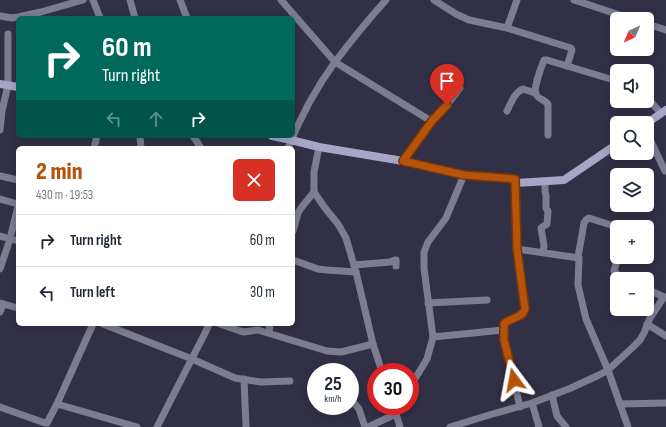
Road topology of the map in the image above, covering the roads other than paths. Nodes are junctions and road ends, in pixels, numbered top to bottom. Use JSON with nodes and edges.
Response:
{"nodes":[{"id":1,"x":83,"y":0,"type":"edge"},
{"id":2,"x":93,"y":0,"type":"edge"},
{"id":3,"x":130,"y":0,"type":"edge"},
{"id":4,"x":180,"y":0,"type":"edge"},
{"id":5,"x":281,"y":0,"type":"edge"},
{"id":6,"x":386,"y":0,"type":"edge"},
{"id":7,"x":434,"y":0,"type":"edge"},
{"id":8,"x":517,"y":0,"type":"edge"},
{"id":9,"x":574,"y":0,"type":"edge"},
{"id":10,"x":611,"y":12,"type":"edge"},
{"id":11,"x":0,"y":16,"type":"edge"},
{"id":12,"x":26,"y":16,"type":"edge"},
{"id":13,"x":99,"y":16,"type":"edge"},
{"id":14,"x":134,"y":16,"type":"edge"},
{"id":15,"x":187,"y":16,"type":"edge"},
{"id":16,"x":295,"y":16,"type":"edge"},
{"id":17,"x":295,"y":16,"type":"edge"},
{"id":18,"x":15,"y":19,"type":"edge"},
{"id":19,"x":654,"y":26,"type":"edge"},
{"id":20,"x":507,"y":28,"type":"junction"},
{"id":21,"x":666,"y":30,"type":"edge"},
{"id":22,"x":8,"y":34,"type":"dead end"},
{"id":23,"x":335,"y":62,"type":"junction"},
{"id":24,"x":567,"y":66,"type":"junction"},
{"id":25,"x":610,"y":79,"type":"edge"},
{"id":26,"x":4,"y":84,"type":"edge"},
{"id":27,"x":16,"y":87,"type":"edge"},
{"id":28,"x":460,"y":88,"type":"dead end"},
{"id":29,"x":535,"y":93,"type":"junction"},
{"id":30,"x":654,"y":103,"type":"edge"},
{"id":31,"x":507,"y":111,"type":"dead end"},
{"id":32,"x":664,"y":111,"type":"edge"},
{"id":33,"x":654,"y":118,"type":"edge"},
{"id":34,"x":432,"y":121,"type":"junction"},
{"id":35,"x":0,"y":130,"type":"edge"},
{"id":36,"x":295,"y":132,"type":"edge"},
{"id":37,"x":548,"y":135,"type":"dead end"},
{"id":38,"x":282,"y":138,"type":"edge"},
{"id":39,"x":291,"y":140,"type":"junction"},
{"id":40,"x":289,"y":146,"type":"edge"},
{"id":41,"x":319,"y":147,"type":"junction"},
{"id":42,"x":654,"y":148,"type":"edge"},
{"id":43,"x":610,"y":149,"type":"edge"},
{"id":44,"x":403,"y":161,"type":"junction"},
{"id":45,"x":665,"y":172,"type":"edge"},
{"id":46,"x":464,"y":175,"type":"junction"},
{"id":47,"x":0,"y":176,"type":"edge"},
{"id":48,"x":515,"y":179,"type":"junction"},
{"id":49,"x":16,"y":180,"type":"edge"},
{"id":50,"x":545,"y":182,"type":"junction"},
{"id":51,"x":314,"y":192,"type":"junction"},
{"id":52,"x":0,"y":199,"type":"edge"},
{"id":53,"x":16,"y":204,"type":"edge"},
{"id":54,"x":16,"y":214,"type":"edge"},
{"id":55,"x":295,"y":224,"type":"edge"},
{"id":56,"x":610,"y":224,"type":"edge"},
{"id":57,"x":0,"y":236,"type":"edge"},
{"id":58,"x":10,"y":239,"type":"junction"},
{"id":59,"x":16,"y":240,"type":"edge"},
{"id":60,"x":517,"y":249,"type":"junction"},
{"id":61,"x":543,"y":252,"type":"junction"},
{"id":62,"x":578,"y":257,"type":"junction"},
{"id":63,"x":295,"y":261,"type":"edge"},
{"id":64,"x":396,"y":266,"type":"dead end"},
{"id":65,"x":0,"y":269,"type":"edge"},
{"id":66,"x":355,"y":269,"type":"junction"},
{"id":67,"x":654,"y":292,"type":"edge"},
{"id":68,"x":665,"y":297,"type":"edge"},
{"id":69,"x":487,"y":300,"type":"dead end"},
{"id":70,"x":428,"y":303,"type":"junction"},
{"id":71,"x":2,"y":304,"type":"edge"},
{"id":72,"x":16,"y":308,"type":"edge"},
{"id":73,"x":0,"y":312,"type":"edge"},
{"id":74,"x":647,"y":324,"type":"junction"},
{"id":75,"x":92,"y":326,"type":"edge"},
{"id":76,"x":108,"y":326,"type":"edge"},
{"id":77,"x":208,"y":326,"type":"edge"},
{"id":78,"x":226,"y":326,"type":"edge"},
{"id":79,"x":270,"y":326,"type":"edge"},
{"id":80,"x":503,"y":330,"type":"junction"},
{"id":81,"x":268,"y":333,"type":"junction"},
{"id":82,"x":666,"y":336,"type":"edge"},
{"id":83,"x":433,"y":337,"type":"junction"},
{"id":84,"x":373,"y":344,"type":"junction"},
{"id":85,"x":192,"y":359,"type":"junction"},
{"id":86,"x":379,"y":363,"type":"edge"},
{"id":87,"x":608,"y":370,"type":"junction"},
{"id":88,"x":419,"y":372,"type":"edge"},
{"id":89,"x":244,"y":380,"type":"junction"},
{"id":90,"x":290,"y":381,"type":"dead end"},
{"id":91,"x":552,"y":395,"type":"junction"},
{"id":92,"x":532,"y":403,"type":"junction"},
{"id":93,"x":666,"y":403,"type":"edge"},
{"id":94,"x":57,"y":404,"type":"junction"},
{"id":95,"x":620,"y":404,"type":"junction"},
{"id":96,"x":0,"y":407,"type":"edge"},
{"id":97,"x":520,"y":407,"type":"junction"},
{"id":98,"x":359,"y":409,"type":"edge"},
{"id":99,"x":394,"y":415,"type":"edge"},
{"id":100,"x":396,"y":415,"type":"edge"},
{"id":101,"x":137,"y":427,"type":"edge"},
{"id":102,"x":157,"y":427,"type":"edge"},
{"id":103,"x":246,"y":427,"type":"edge"},
{"id":104,"x":364,"y":427,"type":"edge"},
{"id":105,"x":368,"y":427,"type":"edge"},
{"id":106,"x":400,"y":427,"type":"edge"},
{"id":107,"x":450,"y":427,"type":"edge"},
{"id":108,"x":539,"y":427,"type":"edge"},
{"id":109,"x":566,"y":427,"type":"edge"},
{"id":110,"x":628,"y":427,"type":"edge"}],
"edges":[{"from":1,"to":12,"type":"street"},
{"from":2,"to":13,"type":"street"},
{"from":3,"to":14,"type":"street"},
{"from":4,"to":15,"type":"street"},
{"from":5,"to":16,"type":"street"},
{"from":6,"to":23,"type":"street"},
{"from":7,"to":20,"type":"street"},
{"from":8,"to":20,"type":"street"},
{"from":9,"to":10,"type":"street"},
{"from":11,"to":18,"type":"street"},
{"from":17,"to":23,"type":"street"},
{"from":19,"to":21,"type":"street"},
{"from":20,"to":24,"type":"street"},
{"from":22,"to":26,"type":"street"},
{"from":23,"to":34,"type":"street"},
{"from":23,"to":36,"type":"street"},
{"from":24,"to":25,"type":"street"},
{"from":24,"to":29,"type":"street"},
{"from":26,"to":27,"type":"street"},
{"from":26,"to":35,"type":"street"},
{"from":28,"to":34,"type":"street"},
{"from":29,"to":31,"type":"street"},
{"from":29,"to":37,"type":"street"},
{"from":30,"to":32,"type":"street"},
{"from":32,"to":33,"type":"street"},
{"from":34,"to":44,"type":"street"},
{"from":38,"to":39,"type":"street"},
{"from":39,"to":40,"type":"street"},
{"from":39,"to":41,"type":"street"},
{"from":41,"to":44,"type":"street"},
{"from":41,"to":51,"type":"street"},
{"from":42,"to":45,"type":"street"},
{"from":43,"to":50,"type":"street"},
{"from":44,"to":46,"type":"street"},
{"from":46,"to":48,"type":"street"},
{"from":46,"to":70,"type":"street"},
{"from":47,"to":49,"type":"street"},
{"from":48,"to":50,"type":"street"},
{"from":48,"to":60,"type":"street"},
{"from":50,"to":61,"type":"street"},
{"from":51,"to":55,"type":"street"},
{"from":51,"to":66,"type":"street"},
{"from":52,"to":53,"type":"street"},
{"from":54,"to":58,"type":"street"},
{"from":56,"to":62,"type":"street"},
{"from":57,"to":58,"type":"street"},
{"from":58,"to":59,"type":"street"},
{"from":58,"to":65,"type":"street"},
{"from":60,"to":61,"type":"street"},
{"from":60,"to":80,"type":"street"},
{"from":61,"to":62,"type":"street"},
{"from":62,"to":87,"type":"street"},
{"from":63,"to":66,"type":"street"},
{"from":64,"to":66,"type":"street"},
{"from":66,"to":84,"type":"street"},
{"from":67,"to":68,"type":"street"},
{"from":68,"to":74,"type":"street"},
{"from":69,"to":70,"type":"street"},
{"from":70,"to":83,"type":"street"},
{"from":71,"to":72,"type":"street"},
{"from":71,"to":73,"type":"street"},
{"from":74,"to":82,"type":"street"},
{"from":74,"to":87,"type":"street"},
{"from":75,"to":94,"type":"street"},
{"from":76,"to":85,"type":"street"},
{"from":77,"to":85,"type":"street"},
{"from":78,"to":81,"type":"street"},
{"from":79,"to":81,"type":"street"},
{"from":80,"to":83,"type":"street"},
{"from":80,"to":97,"type":"street"},
{"from":81,"to":84,"type":"street"},
{"from":83,"to":88,"type":"street"},
{"from":84,"to":86,"type":"street"},
{"from":85,"to":89,"type":"street"},
{"from":85,"to":102,"type":"street"},
{"from":87,"to":91,"type":"street"},
{"from":87,"to":95,"type":"street"},
{"from":89,"to":90,"type":"street"},
{"from":89,"to":103,"type":"street"},
{"from":91,"to":92,"type":"street"},
{"from":91,"to":109,"type":"street"},
{"from":92,"to":97,"type":"street"},
{"from":92,"to":108,"type":"street"},
{"from":93,"to":95,"type":"street"},
{"from":94,"to":96,"type":"street"},
{"from":94,"to":101,"type":"street"},
{"from":95,"to":110,"type":"street"},
{"from":97,"to":107,"type":"street"},
{"from":98,"to":104,"type":"street"},
{"from":99,"to":105,"type":"street"},
{"from":100,"to":106,"type":"street"}]}
